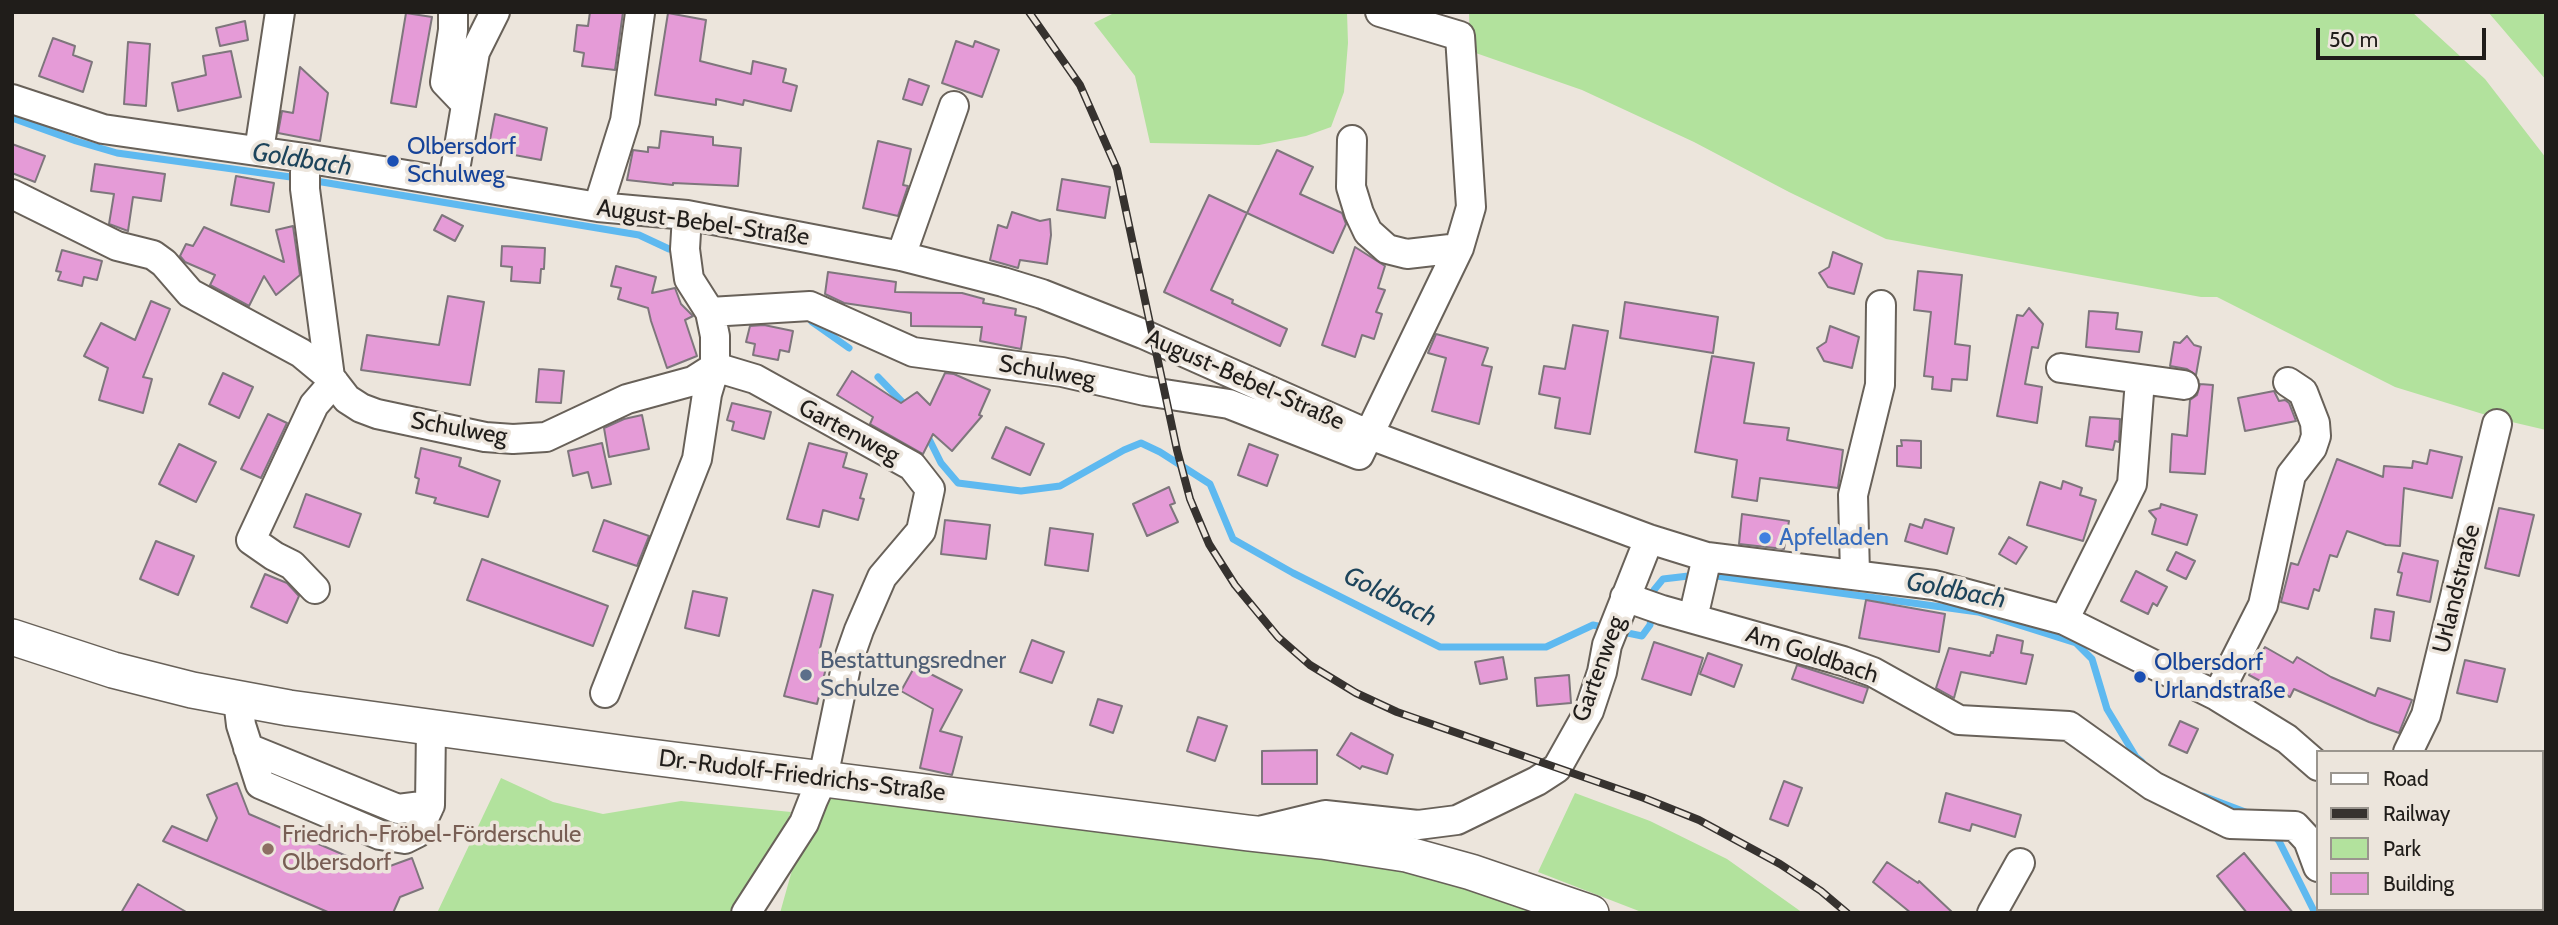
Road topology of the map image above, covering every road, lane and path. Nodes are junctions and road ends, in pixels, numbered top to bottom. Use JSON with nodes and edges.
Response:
{"nodes":[{"id":1,"x":280,"y":12,"type":"edge"},
{"id":2,"x":453,"y":12,"type":"edge"},
{"id":3,"x":495,"y":12,"type":"edge"},
{"id":4,"x":1380,"y":12,"type":"edge"},
{"id":5,"x":640,"y":13,"type":"edge"},
{"id":6,"x":12,"y":99,"type":"edge"},
{"id":7,"x":466,"y":104,"type":"junction"},
{"id":8,"x":954,"y":106,"type":"dead end"},
{"id":9,"x":1352,"y":141,"type":"dead end"},
{"id":10,"x":258,"y":151,"type":"junction"},
{"id":11,"x":305,"y":158,"type":"junction"},
{"id":12,"x":453,"y":182,"type":"junction"},
{"id":13,"x":12,"y":194,"type":"edge"},
{"id":14,"x":598,"y":207,"type":"junction"},
{"id":15,"x":687,"y":215,"type":"junction"},
{"id":16,"x":1459,"y":248,"type":"junction"},
{"id":17,"x":901,"y":256,"type":"junction"},
{"id":18,"x":1881,"y":305,"type":"dead end"},
{"id":19,"x":710,"y":312,"type":"junction"},
{"id":20,"x":715,"y":367,"type":"junction"},
{"id":21,"x":2061,"y":368,"type":"dead end"},
{"id":22,"x":332,"y":379,"type":"junction"},
{"id":23,"x":2140,"y":380,"type":"junction"},
{"id":24,"x":2288,"y":382,"type":"dead end"},
{"id":25,"x":2183,"y":385,"type":"dead end"},
{"id":26,"x":2497,"y":424,"type":"dead end"},
{"id":27,"x":1370,"y":435,"type":"junction"},
{"id":28,"x":1648,"y":539,"type":"junction"},
{"id":29,"x":1707,"y":557,"type":"junction"},
{"id":30,"x":1855,"y":575,"type":"junction"},
{"id":31,"x":315,"y":589,"type":"dead end"},
{"id":32,"x":1642,"y":603,"type":"junction"},
{"id":33,"x":1693,"y":618,"type":"junction"},
{"id":34,"x":2064,"y":620,"type":"junction"},
{"id":35,"x":12,"y":637,"type":"edge"},
{"id":36,"x":606,"y":693,"type":"dead end"},
{"id":37,"x":2217,"y":696,"type":"junction"},
{"id":38,"x":238,"y":700,"type":"junction"},
{"id":39,"x":431,"y":728,"type":"junction"},
{"id":40,"x":2409,"y":750,"type":"edge"},
{"id":41,"x":2316,"y":764,"type":"edge"},
{"id":42,"x":823,"y":778,"type":"junction"},
{"id":43,"x":1248,"y":833,"type":"junction"},
{"id":44,"x":2316,"y":862,"type":"edge"},
{"id":45,"x":2020,"y":863,"type":"dead end"},
{"id":46,"x":746,"y":913,"type":"edge"},
{"id":47,"x":1591,"y":913,"type":"edge"},
{"id":48,"x":1992,"y":913,"type":"edge"}],
"edges":[{"from":1,"to":10,"type":"street"},
{"from":2,"to":7,"type":"street"},
{"from":3,"to":7,"type":"street"},
{"from":4,"to":16,"type":"street","name":"August-Bebel-Straße"},
{"from":5,"to":14,"type":"street"},
{"from":6,"to":10,"type":"street","name":"August-Bebel-Straße"},
{"from":7,"to":12,"type":"street"},
{"from":8,"to":17,"type":"street"},
{"from":9,"to":16,"type":"street"},
{"from":10,"to":11,"type":"street","name":"August-Bebel-Straße"},
{"from":11,"to":12,"type":"street","name":"August-Bebel-Straße"},
{"from":11,"to":22,"type":"street"},
{"from":12,"to":14,"type":"street","name":"August-Bebel-Straße"},
{"from":13,"to":22,"type":"street","name":"Schulweg"},
{"from":14,"to":15,"type":"street","name":"August-Bebel-Straße"},
{"from":15,"to":17,"type":"street","name":"August-Bebel-Straße"},
{"from":15,"to":19,"type":"street"},
{"from":16,"to":27,"type":"street","name":"August-Bebel-Straße"},
{"from":17,"to":27,"type":"street","name":"August-Bebel-Straße"},
{"from":18,"to":30,"type":"street"},
{"from":19,"to":20,"type":"street"},
{"from":19,"to":27,"type":"street","name":"Schulweg"},
{"from":20,"to":22,"type":"street","name":"Schulweg"},
{"from":20,"to":36,"type":"street"},
{"from":20,"to":42,"type":"street","name":"Gartenweg"},
{"from":21,"to":23,"type":"street"},
{"from":22,"to":31,"type":"street"},
{"from":23,"to":25,"type":"street"},
{"from":23,"to":34,"type":"street"},
{"from":24,"to":37,"type":"street"},
{"from":26,"to":40,"type":"street","name":"Urlandstraße"},
{"from":27,"to":28,"type":"street","name":"August-Bebel-Straße"},
{"from":28,"to":29,"type":"street","name":"August-Bebel-Straße"},
{"from":28,"to":32,"type":"street","name":"Gartenweg"},
{"from":29,"to":30,"type":"street","name":"August-Bebel-Straße"},
{"from":29,"to":33,"type":"street"},
{"from":30,"to":34,"type":"street","name":"August-Bebel-Straße"},
{"from":32,"to":33,"type":"street","name":"Am Goldbach"},
{"from":32,"to":43,"type":"street","name":"Gartenweg"},
{"from":33,"to":44,"type":"street","name":"Am Goldbach"},
{"from":34,"to":37,"type":"street","name":"August-Bebel-Straße"},
{"from":35,"to":38,"type":"main road","name":"Dr.-Rudolf-Friedrichs-Straße"},
{"from":37,"to":41,"type":"street","name":"August-Bebel-Straße"},
{"from":38,"to":39,"type":"main road","name":"Dr.-Rudolf-Friedrichs-Straße"},
{"from":38,"to":39,"type":"street"},
{"from":39,"to":42,"type":"main road","name":"Dr.-Rudolf-Friedrichs-Straße"},
{"from":42,"to":43,"type":"main road","name":"Dr.-Rudolf-Friedrichs-Straße"},
{"from":42,"to":46,"type":"street","name":"Gartenweg"},
{"from":43,"to":47,"type":"main road","name":"Dr.-Rudolf-Friedrichs-Straße"},
{"from":45,"to":48,"type":"street"}]}
